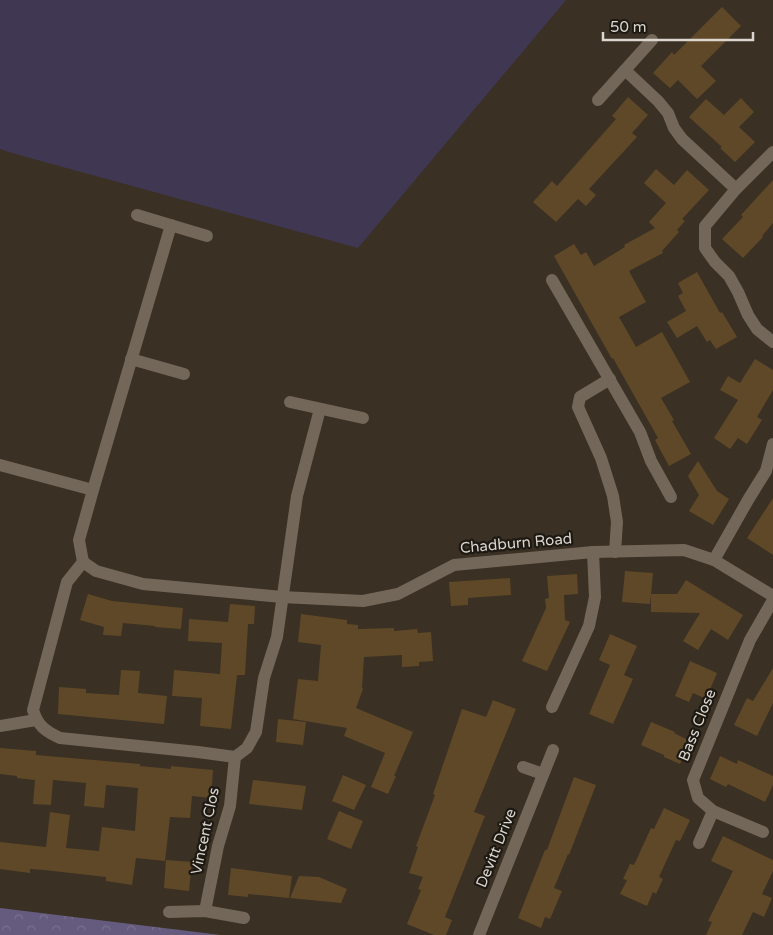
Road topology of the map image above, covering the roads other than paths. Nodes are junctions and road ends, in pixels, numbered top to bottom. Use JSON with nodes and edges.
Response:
{"nodes":[{"id":1,"x":652,"y":40,"type":"dead end"},
{"id":2,"x":625,"y":70,"type":"junction"},
{"id":3,"x":598,"y":100,"type":"dead end"},
{"id":4,"x":773,"y":152,"type":"edge"},
{"id":5,"x":736,"y":189,"type":"junction"},
{"id":6,"x":137,"y":215,"type":"dead end"},
{"id":7,"x":171,"y":225,"type":"junction"},
{"id":8,"x":207,"y":236,"type":"dead end"},
{"id":9,"x":552,"y":280,"type":"dead end"},
{"id":10,"x":773,"y":342,"type":"edge"},
{"id":11,"x":131,"y":359,"type":"junction"},
{"id":12,"x":184,"y":374,"type":"dead end"},
{"id":13,"x":610,"y":379,"type":"junction"},
{"id":14,"x":290,"y":402,"type":"dead end"},
{"id":15,"x":320,"y":409,"type":"junction"},
{"id":16,"x":362,"y":418,"type":"dead end"},
{"id":17,"x":773,"y":444,"type":"edge"},
{"id":18,"x":0,"y":464,"type":"edge"},
{"id":19,"x":93,"y":490,"type":"junction"},
{"id":20,"x":671,"y":497,"type":"dead end"},
{"id":21,"x":593,"y":552,"type":"junction"},
{"id":22,"x":615,"y":552,"type":"junction"},
{"id":23,"x":714,"y":560,"type":"junction"},
{"id":24,"x":84,"y":562,"type":"junction"},
{"id":25,"x":773,"y":596,"type":"edge"},
{"id":26,"x":282,"y":597,"type":"junction"},
{"id":27,"x":773,"y":600,"type":"edge"},
{"id":28,"x":552,"y":707,"type":"dead end"},
{"id":29,"x":36,"y":720,"type":"junction"},
{"id":30,"x":0,"y":726,"type":"edge"},
{"id":31,"x":553,"y":750,"type":"dead end"},
{"id":32,"x":234,"y":757,"type":"junction"},
{"id":33,"x":523,"y":767,"type":"dead end"},
{"id":34,"x":543,"y":774,"type":"junction"},
{"id":35,"x":713,"y":811,"type":"junction"},
{"id":36,"x":763,"y":832,"type":"dead end"},
{"id":37,"x":699,"y":843,"type":"dead end"},
{"id":38,"x":205,"y":911,"type":"junction"},
{"id":39,"x":169,"y":912,"type":"dead end"},
{"id":40,"x":244,"y":918,"type":"dead end"},
{"id":41,"x":479,"y":935,"type":"edge"}],
"edges":[{"from":1,"to":2,"type":"street"},
{"from":2,"to":3,"type":"street"},
{"from":2,"to":5,"type":"street"},
{"from":4,"to":5,"type":"street"},
{"from":5,"to":10,"type":"street"},
{"from":6,"to":7,"type":"street"},
{"from":7,"to":8,"type":"street"},
{"from":7,"to":11,"type":"street"},
{"from":9,"to":13,"type":"street"},
{"from":11,"to":12,"type":"street"},
{"from":11,"to":19,"type":"street"},
{"from":13,"to":20,"type":"street"},
{"from":13,"to":22,"type":"street"},
{"from":14,"to":15,"type":"street"},
{"from":15,"to":16,"type":"street"},
{"from":15,"to":26,"type":"street"},
{"from":17,"to":23,"type":"street"},
{"from":18,"to":19,"type":"street"},
{"from":19,"to":24,"type":"street"},
{"from":21,"to":22,"type":"street","name":"Chadburn Road"},
{"from":21,"to":26,"type":"street","name":"Chadburn Road"},
{"from":21,"to":28,"type":"street"},
{"from":22,"to":23,"type":"street","name":"Chadburn Road"},
{"from":23,"to":25,"type":"street","name":"Chadburn Road"},
{"from":24,"to":26,"type":"street","name":"Chadburn Road"},
{"from":24,"to":29,"type":"street"},
{"from":26,"to":32,"type":"street"},
{"from":27,"to":35,"type":"street","name":"Bass Close"},
{"from":29,"to":30,"type":"street"},
{"from":29,"to":32,"type":"street"},
{"from":31,"to":34,"type":"street","name":"Devitt Drive"},
{"from":32,"to":38,"type":"street","name":"Vincent Clos"},
{"from":33,"to":34,"type":"street"},
{"from":34,"to":41,"type":"street","name":"Devitt Drive"},
{"from":35,"to":36,"type":"street","name":"Bass Close"},
{"from":35,"to":37,"type":"street"},
{"from":38,"to":39,"type":"street"},
{"from":38,"to":40,"type":"street"}]}
